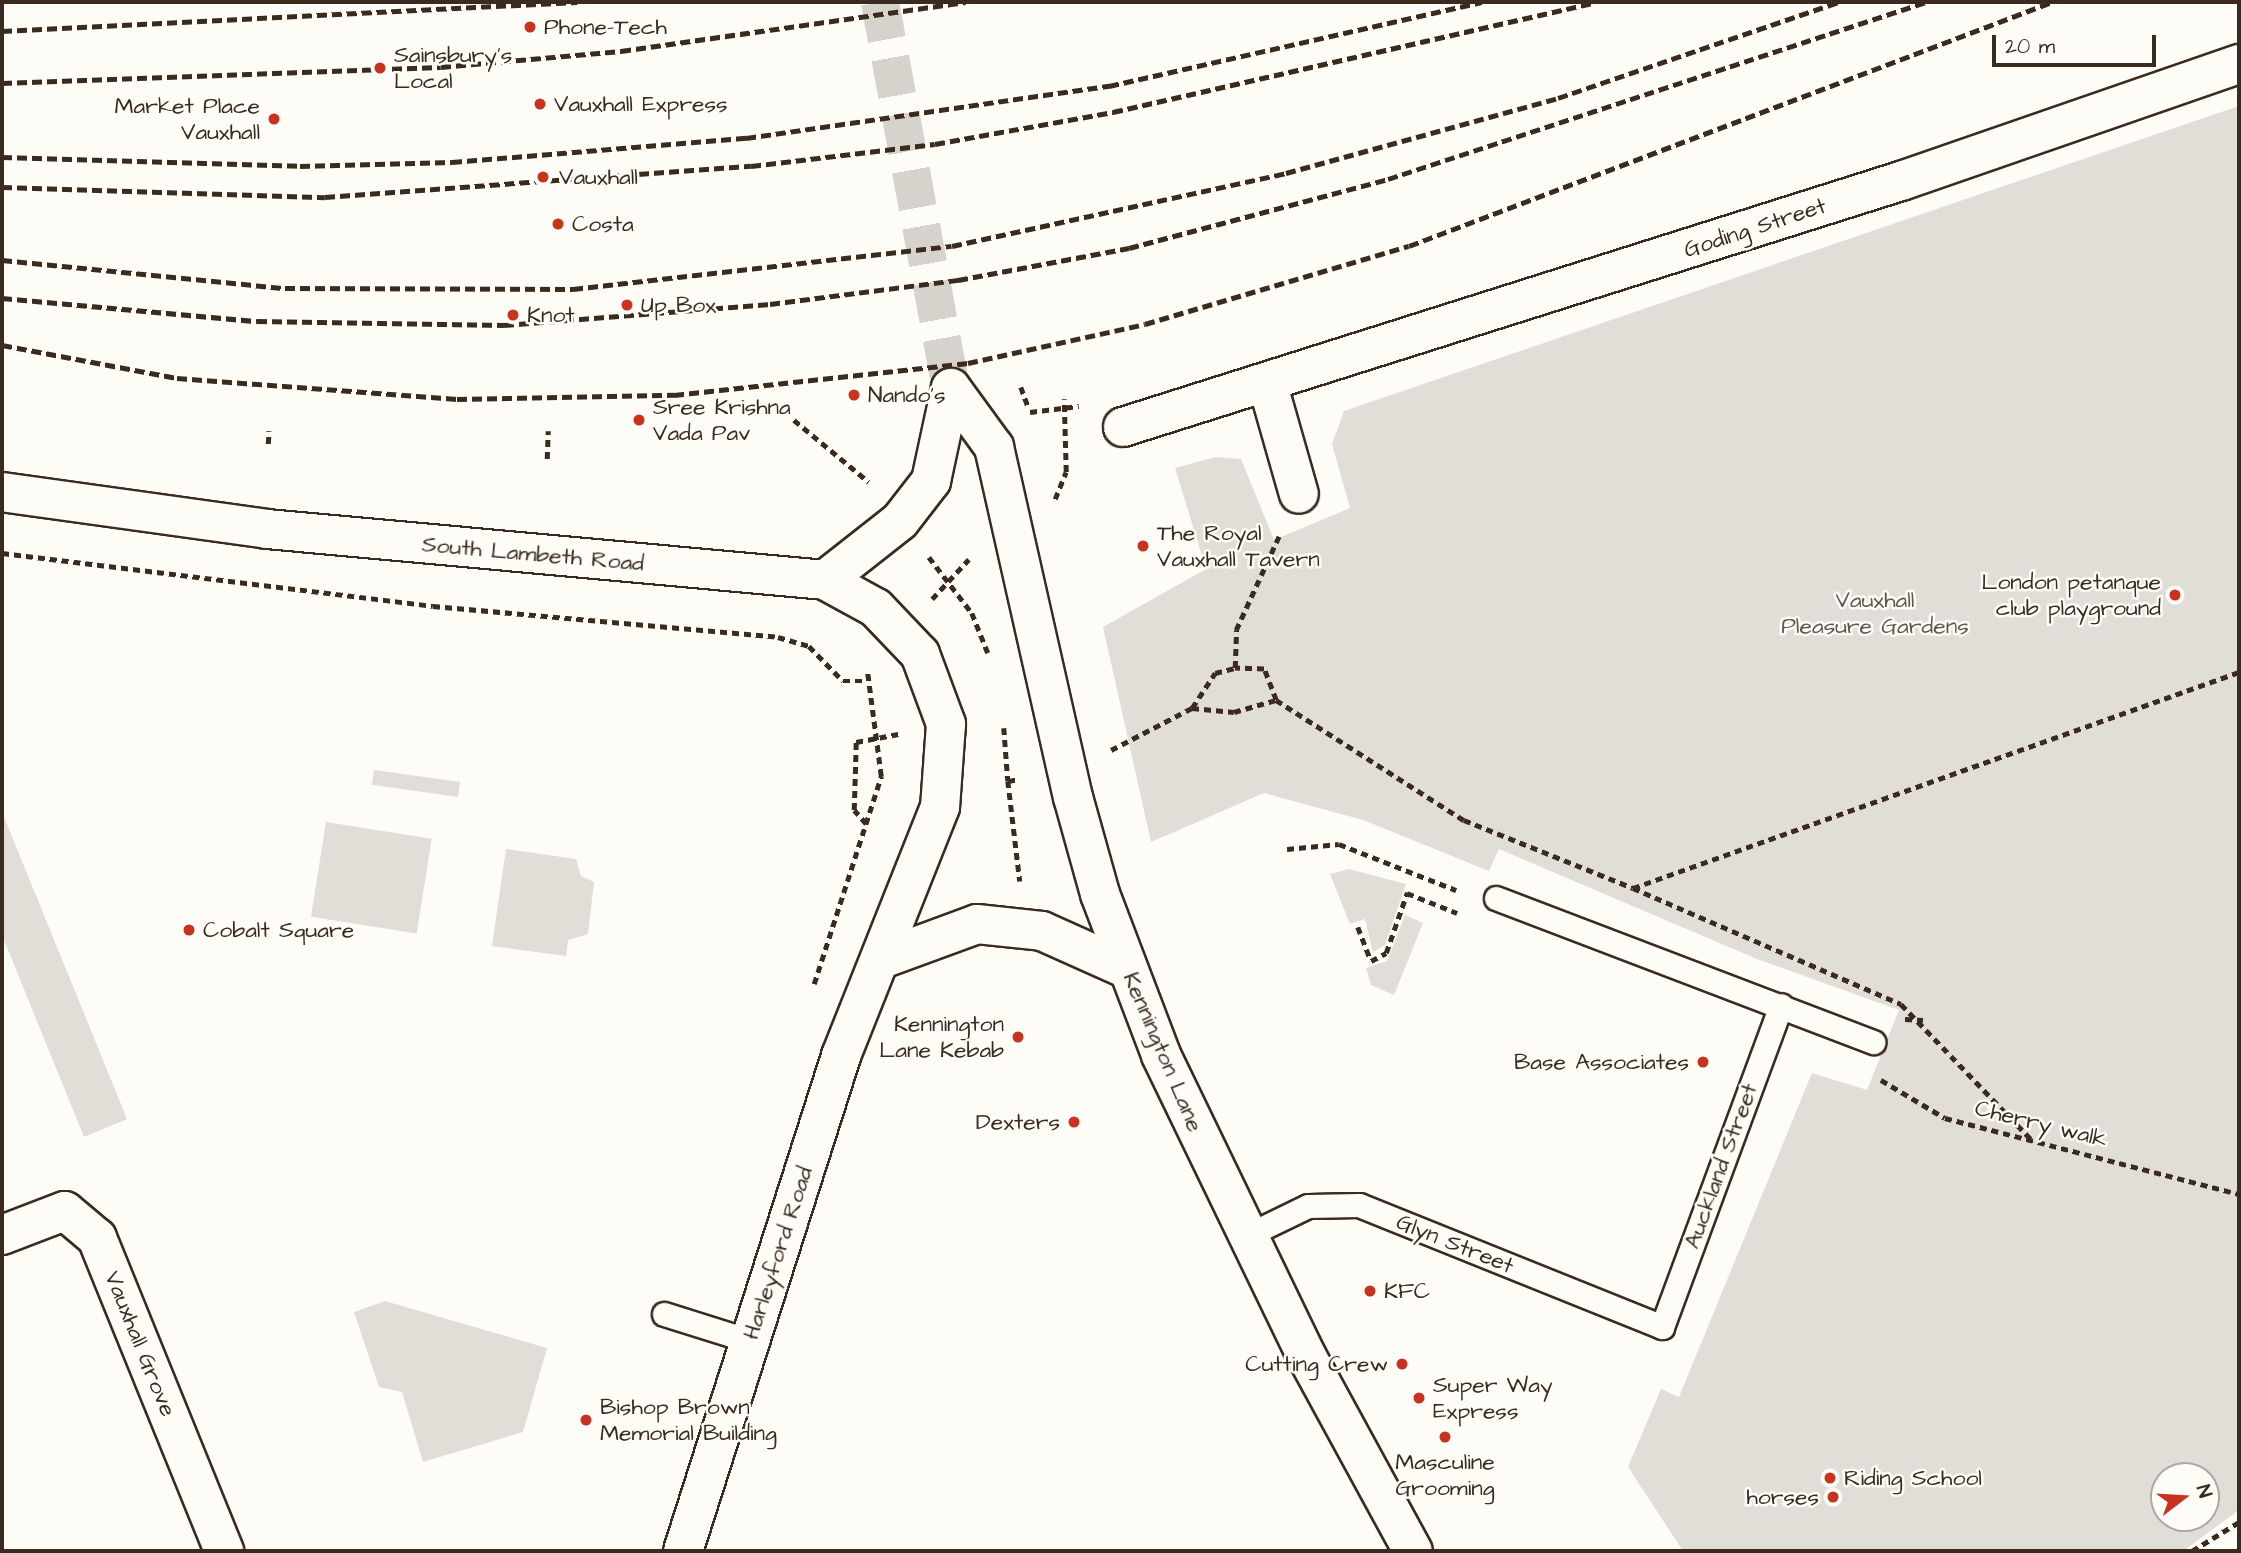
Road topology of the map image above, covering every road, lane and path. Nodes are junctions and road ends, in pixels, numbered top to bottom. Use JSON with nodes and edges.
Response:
{"nodes":[{"id":1,"x":2239,"y":64,"type":"edge"},
{"id":2,"x":1267,"y":382,"type":"junction"},
{"id":3,"x":1064,"y":399,"type":"dead end"},
{"id":4,"x":1065,"y":406,"type":"junction"},
{"id":5,"x":1030,"y":412,"type":"dead end"},
{"id":6,"x":794,"y":420,"type":"dead end"},
{"id":7,"x":1123,"y":428,"type":"dead end"},
{"id":8,"x":269,"y":431,"type":"dead end"},
{"id":9,"x":548,"y":431,"type":"dead end"},
{"id":10,"x":268,"y":444,"type":"dead end"},
{"id":11,"x":547,"y":458,"type":"dead end"},
{"id":12,"x":870,"y":484,"type":"dead end"},
{"id":13,"x":2,"y":492,"type":"edge"},
{"id":14,"x":1299,"y":494,"type":"joint"},
{"id":15,"x":1044,"y":498,"type":"dead end"},
{"id":16,"x":2,"y":553,"type":"edge"},
{"id":17,"x":974,"y":553,"type":"dead end"},
{"id":18,"x":825,"y":580,"type":"junction"},
{"id":19,"x":948,"y":582,"type":"junction"},
{"id":20,"x":932,"y":600,"type":"dead end"},
{"id":21,"x":992,"y":665,"type":"dead end"},
{"id":22,"x":1235,"y":668,"type":"junction"},
{"id":23,"x":2239,"y":672,"type":"edge"},
{"id":24,"x":1276,"y":699,"type":"junction"},
{"id":25,"x":1192,"y":708,"type":"junction"},
{"id":26,"x":1003,"y":714,"type":"dead end"},
{"id":27,"x":879,"y":738,"type":"junction"},
{"id":28,"x":1109,"y":751,"type":"dead end"},
{"id":29,"x":1027,"y":777,"type":"dead end"},
{"id":30,"x":1008,"y":781,"type":"junction"},
{"id":31,"x":1286,"y":849,"type":"dead end"},
{"id":32,"x":1633,"y":888,"type":"junction"},
{"id":33,"x":1021,"y":896,"type":"dead end"},
{"id":34,"x":1496,"y":898,"type":"joint"},
{"id":35,"x":1471,"y":919,"type":"dead end"},
{"id":36,"x":1358,"y":927,"type":"dead end"},
{"id":37,"x":882,"y":958,"type":"junction"},
{"id":38,"x":1127,"y":969,"type":"junction"},
{"id":39,"x":1781,"y":1005,"type":"junction"},
{"id":40,"x":1873,"y":1042,"type":"joint"},
{"id":41,"x":2032,"y":1139,"type":"junction"},
{"id":42,"x":2239,"y":1194,"type":"edge"},
{"id":43,"x":2,"y":1235,"type":"edge"},
{"id":44,"x":1246,"y":1236,"type":"junction"},
{"id":45,"x":664,"y":1314,"type":"dead end"},
{"id":46,"x":1662,"y":1327,"type":"joint"},
{"id":47,"x":750,"y":1341,"type":"junction"},
{"id":48,"x":2239,"y":1522,"type":"edge"},
{"id":49,"x":225,"y":1551,"type":"edge"},
{"id":50,"x":683,"y":1551,"type":"edge"},
{"id":51,"x":1413,"y":1551,"type":"edge"},
{"id":52,"x":2192,"y":1551,"type":"edge"}],
"edges":[{"from":1,"to":2,"type":"main road","name":"Goding Street"},
{"from":2,"to":7,"type":"main road","name":"Goding Street"},
{"from":2,"to":14,"type":"main road"},
{"from":3,"to":4,"type":"path"},
{"from":4,"to":5,"type":"path"},
{"from":4,"to":15,"type":"path"},
{"from":6,"to":12,"type":"path"},
{"from":8,"to":10,"type":"path"},
{"from":9,"to":11,"type":"path"},
{"from":13,"to":18,"type":"main road","name":"South Lambeth Road"},
{"from":14,"to":22,"type":"path"},
{"from":16,"to":27,"type":"path"},
{"from":17,"to":19,"type":"path"},
{"from":18,"to":37,"type":"main road","name":"Harleyford Road"},
{"from":18,"to":38,"type":"main road","name":"Kennington Lane"},
{"from":19,"to":20,"type":"path"},
{"from":19,"to":21,"type":"path"},
{"from":22,"to":24,"type":"path"},
{"from":22,"to":25,"type":"path"},
{"from":23,"to":32,"type":"path"},
{"from":24,"to":25,"type":"path"},
{"from":24,"to":32,"type":"path"},
{"from":25,"to":28,"type":"path"},
{"from":26,"to":30,"type":"path"},
{"from":27,"to":27,"type":"path"},
{"from":29,"to":30,"type":"path"},
{"from":30,"to":33,"type":"path"},
{"from":31,"to":34,"type":"path"},
{"from":32,"to":41,"type":"path"},
{"from":34,"to":39,"type":"lane"},
{"from":35,"to":36,"type":"path"},
{"from":37,"to":38,"type":"main road"},
{"from":37,"to":47,"type":"main road","name":"Harleyford Road"},
{"from":38,"to":44,"type":"main road","name":"Kennington Lane"},
{"from":39,"to":40,"type":"lane"},
{"from":39,"to":46,"type":"lane","name":"Auckland Street"},
{"from":40,"to":41,"type":"path","name":"Cherry walk"},
{"from":41,"to":42,"type":"path","name":"Cherry walk"},
{"from":43,"to":49,"type":"main road","name":"Vauxhall Grove"},
{"from":44,"to":46,"type":"lane","name":"Glyn Street"},
{"from":44,"to":51,"type":"main road","name":"Kennington Lane"},
{"from":45,"to":47,"type":"lane"},
{"from":47,"to":50,"type":"main road","name":"Harleyford Road"},
{"from":48,"to":52,"type":"path"}]}
